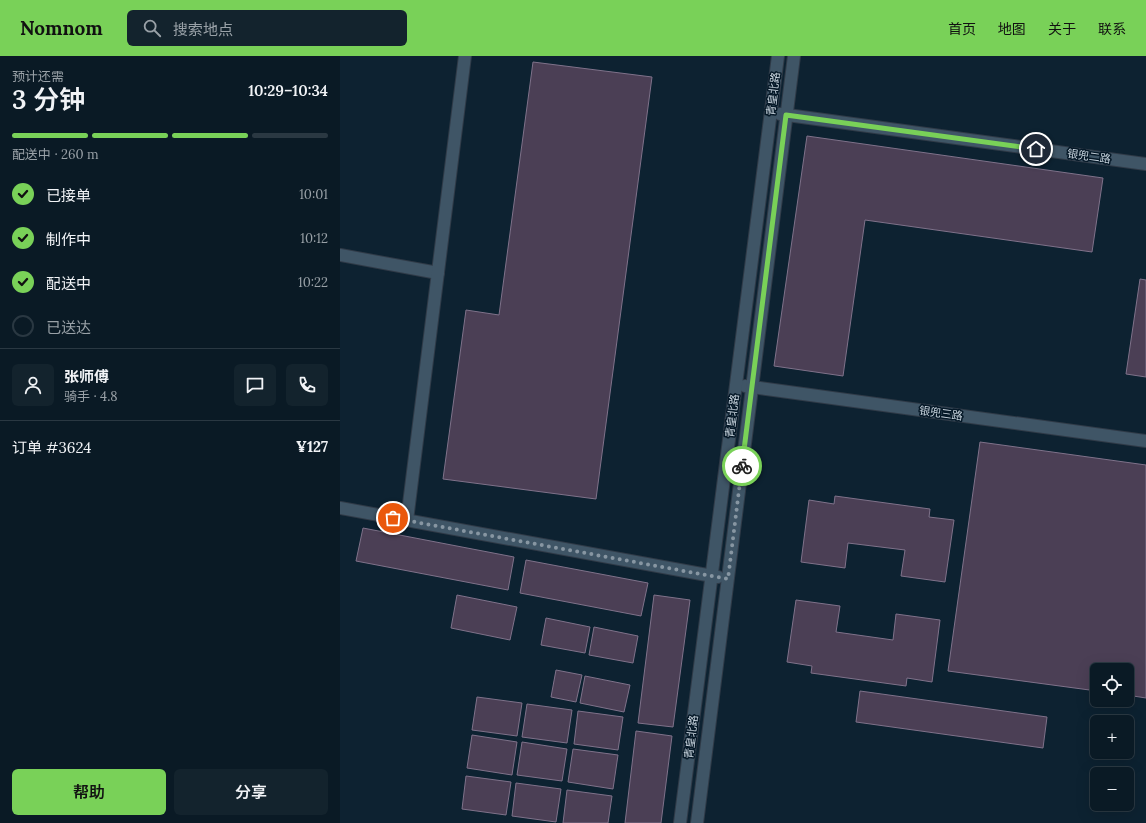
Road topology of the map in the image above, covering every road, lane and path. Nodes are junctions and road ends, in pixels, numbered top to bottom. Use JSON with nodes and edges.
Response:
{"nodes":[{"id":1,"x":465,"y":56,"type":"edge"},
{"id":2,"x":778,"y":56,"type":"edge"},
{"id":3,"x":794,"y":56,"type":"edge"},
{"id":4,"x":771,"y":113,"type":"junction"},
{"id":5,"x":786,"y":115,"type":"junction"},
{"id":6,"x":1146,"y":164,"type":"edge"},
{"id":7,"x":340,"y":255,"type":"edge"},
{"id":8,"x":438,"y":273,"type":"junction"},
{"id":9,"x":736,"y":385,"type":"junction"},
{"id":10,"x":752,"y":387,"type":"junction"},
{"id":11,"x":1146,"y":441,"type":"edge"},
{"id":12,"x":340,"y":508,"type":"edge"},
{"id":13,"x":407,"y":520,"type":"junction"},
{"id":14,"x":712,"y":576,"type":"junction"},
{"id":15,"x":728,"y":579,"type":"junction"},
{"id":16,"x":680,"y":823,"type":"edge"},
{"id":17,"x":697,"y":823,"type":"edge"}],
"edges":[{"from":1,"to":8,"type":"street"},
{"from":2,"to":4,"type":"street","name":"青皇北路"},
{"from":3,"to":5,"type":"street","name":"青皇北路"},
{"from":4,"to":5,"type":"street","name":"银兜二路"},
{"from":4,"to":9,"type":"street","name":"青皇北路"},
{"from":5,"to":6,"type":"street","name":"银兜二路"},
{"from":5,"to":10,"type":"street","name":"青皇北路"},
{"from":7,"to":8,"type":"street"},
{"from":8,"to":13,"type":"street"},
{"from":9,"to":10,"type":"street","name":"银兜三路"},
{"from":9,"to":14,"type":"street","name":"青皇北路"},
{"from":10,"to":11,"type":"street","name":"银兜三路"},
{"from":10,"to":15,"type":"street","name":"青皇北路"},
{"from":12,"to":13,"type":"street"},
{"from":13,"to":14,"type":"street"},
{"from":14,"to":15,"type":"street"},
{"from":14,"to":16,"type":"street","name":"青皇北路"},
{"from":15,"to":17,"type":"street","name":"青皇北路"}]}
